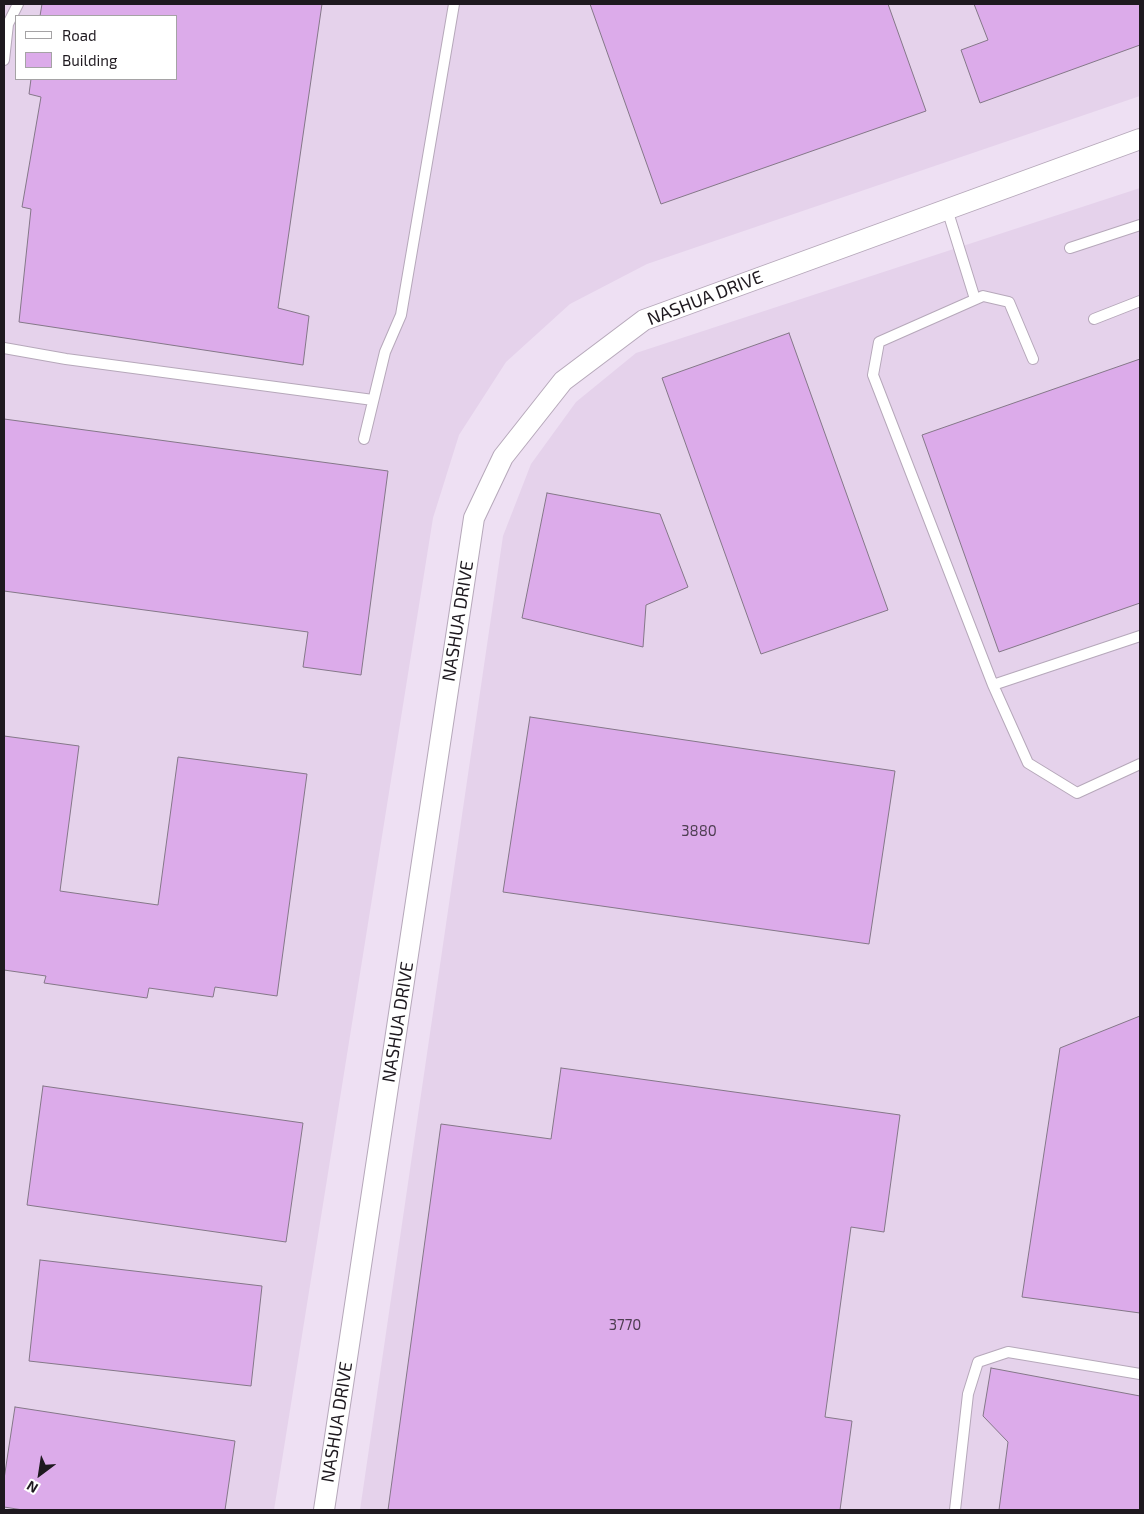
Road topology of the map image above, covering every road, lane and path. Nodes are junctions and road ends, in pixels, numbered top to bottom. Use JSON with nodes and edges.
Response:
{"nodes":[{"id":1,"x":18,"y":4,"type":"edge"},
{"id":2,"x":454,"y":4,"type":"edge"},
{"id":3,"x":4,"y":60,"type":"edge"},
{"id":4,"x":1140,"y":139,"type":"edge"},
{"id":5,"x":947,"y":209,"type":"junction"},
{"id":6,"x":1140,"y":225,"type":"edge"},
{"id":7,"x":1070,"y":248,"type":"dead end"},
{"id":8,"x":975,"y":299,"type":"junction"},
{"id":9,"x":1140,"y":301,"type":"edge"},
{"id":10,"x":1094,"y":319,"type":"dead end"},
{"id":11,"x":4,"y":348,"type":"edge"},
{"id":12,"x":1033,"y":360,"type":"dead end"},
{"id":13,"x":373,"y":400,"type":"junction"},
{"id":14,"x":364,"y":439,"type":"dead end"},
{"id":15,"x":1140,"y":636,"type":"edge"},
{"id":16,"x":993,"y":685,"type":"junction"},
{"id":17,"x":1140,"y":764,"type":"edge"},
{"id":18,"x":1140,"y":1374,"type":"edge"},
{"id":19,"x":324,"y":1510,"type":"edge"},
{"id":20,"x":955,"y":1510,"type":"edge"}],
"edges":[{"from":1,"to":3,"type":"lane"},
{"from":2,"to":13,"type":"lane"},
{"from":4,"to":5,"type":"street","name":"NASHUA DRIVE"},
{"from":5,"to":8,"type":"lane"},
{"from":5,"to":19,"type":"street","name":"NASHUA DRIVE"},
{"from":6,"to":7,"type":"lane"},
{"from":8,"to":12,"type":"lane"},
{"from":8,"to":16,"type":"lane"},
{"from":9,"to":10,"type":"lane"},
{"from":11,"to":13,"type":"lane"},
{"from":13,"to":14,"type":"lane"},
{"from":15,"to":16,"type":"lane"},
{"from":16,"to":17,"type":"lane"},
{"from":18,"to":20,"type":"lane"}]}
